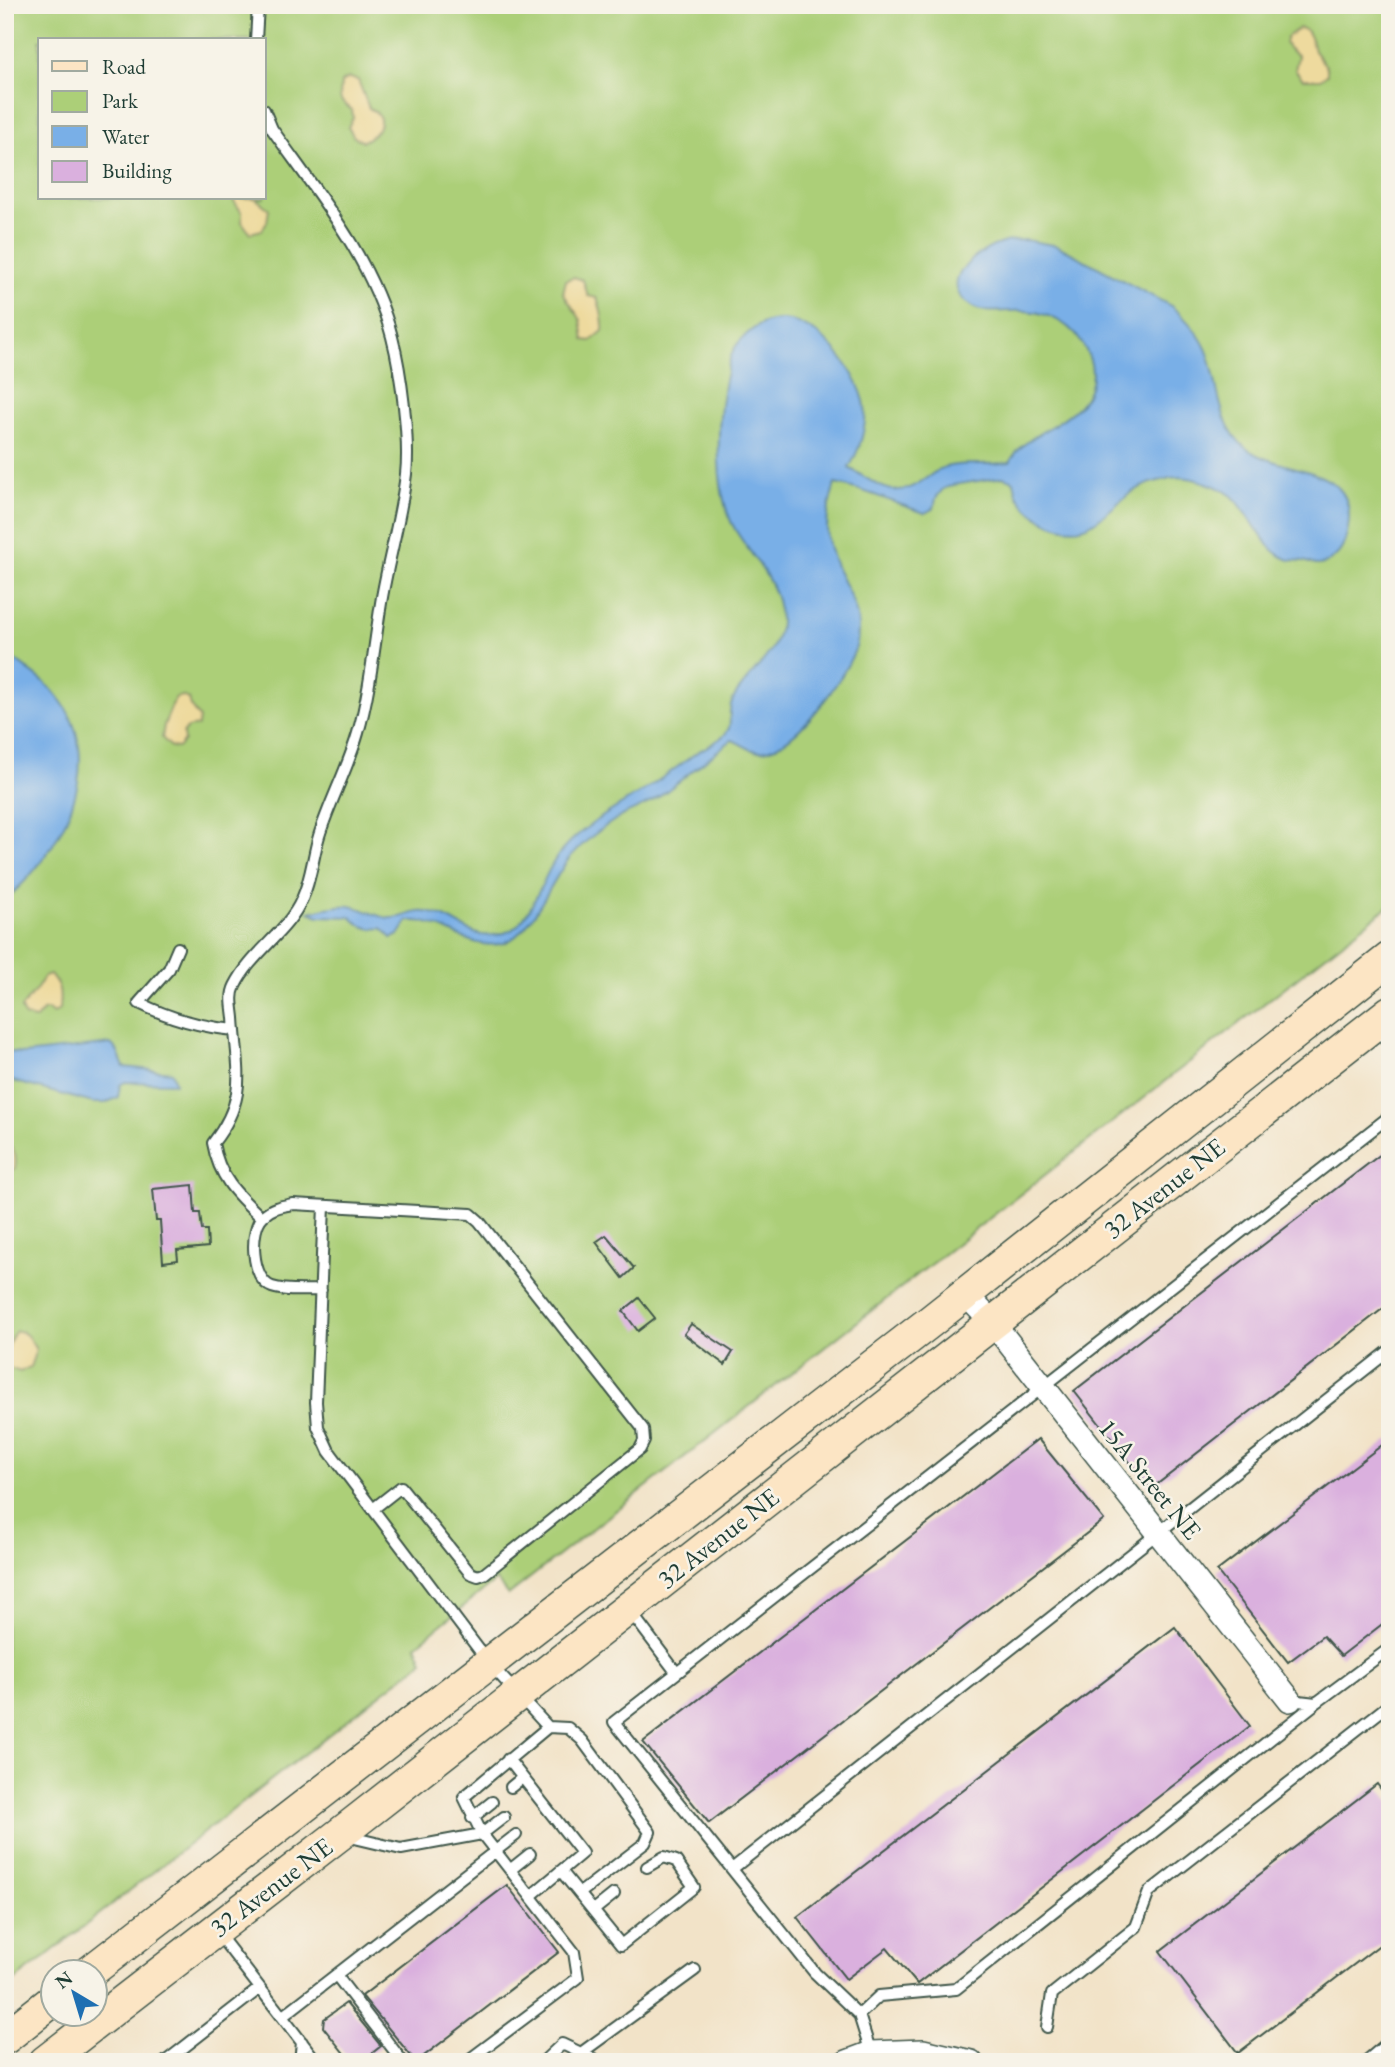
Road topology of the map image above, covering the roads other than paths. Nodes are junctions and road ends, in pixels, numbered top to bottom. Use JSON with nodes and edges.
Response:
{"nodes":[{"id":1,"x":258,"y":5,"type":"edge"},
{"id":2,"x":256,"y":38,"type":"edge"},
{"id":3,"x":266,"y":115,"type":"edge"},
{"id":4,"x":178,"y":948,"type":"dead end"},
{"id":5,"x":1390,"y":958,"type":"edge"},
{"id":6,"x":1384,"y":1027,"type":"edge"},
{"id":7,"x":234,"y":1030,"type":"junction"},
{"id":8,"x":1390,"y":1116,"type":"edge"},
{"id":9,"x":324,"y":1206,"type":"junction"},
{"id":10,"x":261,"y":1217,"type":"junction"},
{"id":11,"x":321,"y":1290,"type":"junction"},
{"id":12,"x":965,"y":1294,"type":"junction"},
{"id":13,"x":993,"y":1323,"type":"junction"},
{"id":14,"x":1390,"y":1350,"type":"edge"},
{"id":15,"x":1041,"y":1387,"type":"junction"},
{"id":16,"x":373,"y":1509,"type":"junction"},
{"id":17,"x":1157,"y":1532,"type":"junction"},
{"id":18,"x":628,"y":1608,"type":"junction"},
{"id":19,"x":1390,"y":1647,"type":"edge"},
{"id":20,"x":489,"y":1662,"type":"junction"},
{"id":21,"x":676,"y":1672,"type":"junction"},
{"id":22,"x":518,"y":1695,"type":"junction"},
{"id":23,"x":1290,"y":1700,"type":"joint"},
{"id":24,"x":1316,"y":1703,"type":"junction"},
{"id":25,"x":1390,"y":1704,"type":"edge"},
{"id":26,"x":548,"y":1727,"type":"junction"},
{"id":27,"x":508,"y":1759,"type":"junction"},
{"id":28,"x":522,"y":1778,"type":"junction"},
{"id":29,"x":511,"y":1787,"type":"dead end"},
{"id":30,"x":533,"y":1792,"type":"junction"},
{"id":31,"x":523,"y":1801,"type":"dead end"},
{"id":32,"x":492,"y":1802,"type":"dead end"},
{"id":33,"x":548,"y":1810,"type":"junction"},
{"id":34,"x":504,"y":1816,"type":"dead end"},
{"id":35,"x":472,"y":1818,"type":"junction"},
{"id":36,"x":537,"y":1818,"type":"dead end"},
{"id":37,"x":562,"y":1828,"type":"junction"},
{"id":38,"x":340,"y":1834,"type":"junction"},
{"id":39,"x":482,"y":1834,"type":"junction"},
{"id":40,"x":516,"y":1835,"type":"dead end"},
{"id":41,"x":551,"y":1837,"type":"dead end"},
{"id":42,"x":495,"y":1852,"type":"junction"},
{"id":43,"x":530,"y":1854,"type":"dead end"},
{"id":44,"x":647,"y":1867,"type":"dead end"},
{"id":45,"x":732,"y":1869,"type":"junction"},
{"id":46,"x":510,"y":1870,"type":"junction"},
{"id":47,"x":561,"y":1871,"type":"junction"},
{"id":48,"x":580,"y":1894,"type":"junction"},
{"id":49,"x":531,"y":1895,"type":"junction"},
{"id":50,"x":614,"y":1895,"type":"dead end"},
{"id":51,"x":594,"y":1910,"type":"junction"},
{"id":52,"x":215,"y":1929,"type":"junction"},
{"id":53,"x":108,"y":1958,"type":"edge"},
{"id":54,"x":695,"y":1970,"type":"dead end"},
{"id":55,"x":336,"y":1975,"type":"junction"},
{"id":56,"x":260,"y":1988,"type":"junction"},
{"id":57,"x":38,"y":2012,"type":"edge"},
{"id":58,"x":859,"y":2015,"type":"junction"},
{"id":59,"x":282,"y":2017,"type":"junction"},
{"id":60,"x":1047,"y":2028,"type":"dead end"},
{"id":61,"x":5,"y":2038,"type":"edge"},
{"id":62,"x":1390,"y":2041,"type":"edge"},
{"id":63,"x":302,"y":2042,"type":"junction"},
{"id":64,"x":581,"y":2053,"type":"junction"},
{"id":65,"x":870,"y":2053,"type":"junction"},
{"id":66,"x":47,"y":2061,"type":"edge"},
{"id":67,"x":164,"y":2062,"type":"edge"},
{"id":68,"x":300,"y":2062,"type":"edge"},
{"id":69,"x":317,"y":2062,"type":"edge"},
{"id":70,"x":403,"y":2062,"type":"edge"},
{"id":71,"x":466,"y":2062,"type":"edge"},
{"id":72,"x":543,"y":2062,"type":"edge"},
{"id":73,"x":600,"y":2062,"type":"edge"},
{"id":74,"x":847,"y":2062,"type":"edge"},
{"id":75,"x":971,"y":2062,"type":"edge"},
{"id":76,"x":1365,"y":2062,"type":"edge"}],
"edges":[{"from":1,"to":2,"type":"lane"},
{"from":3,"to":7,"type":"lane"},
{"from":4,"to":7,"type":"lane"},
{"from":5,"to":12,"type":"main road","name":"32 Avenue NE"},
{"from":6,"to":13,"type":"main road","name":"32 Avenue NE"},
{"from":7,"to":10,"type":"lane"},
{"from":8,"to":15,"type":"lane"},
{"from":9,"to":10,"type":"lane"},
{"from":9,"to":11,"type":"lane"},
{"from":9,"to":16,"type":"lane"},
{"from":10,"to":11,"type":"lane"},
{"from":11,"to":16,"type":"lane"},
{"from":12,"to":13,"type":"street","name":"15A Street NE"},
{"from":12,"to":20,"type":"main road","name":"32 Avenue NE"},
{"from":13,"to":15,"type":"street","name":"15A Street NE"},
{"from":13,"to":18,"type":"main road","name":"32 Avenue NE"},
{"from":14,"to":17,"type":"lane"},
{"from":15,"to":17,"type":"street","name":"15A Street NE"},
{"from":15,"to":21,"type":"lane"},
{"from":16,"to":20,"type":"lane"},
{"from":17,"to":23,"type":"street","name":"15A Street NE"},
{"from":17,"to":45,"type":"lane"},
{"from":18,"to":21,"type":"lane"},
{"from":18,"to":22,"type":"main road","name":"32 Avenue NE"},
{"from":19,"to":24,"type":"lane"},
{"from":20,"to":22,"type":"lane"},
{"from":20,"to":53,"type":"main road","name":"32 Avenue NE"},
{"from":21,"to":45,"type":"lane"},
{"from":22,"to":26,"type":"lane"},
{"from":22,"to":38,"type":"main road","name":"32 Avenue NE"},
{"from":23,"to":24,"type":"lane"},
{"from":24,"to":58,"type":"lane"},
{"from":25,"to":60,"type":"lane"},
{"from":26,"to":27,"type":"lane"},
{"from":26,"to":48,"type":"lane"},
{"from":27,"to":28,"type":"lane"},
{"from":27,"to":35,"type":"lane"},
{"from":28,"to":29,"type":"lane"},
{"from":28,"to":30,"type":"lane"},
{"from":30,"to":31,"type":"lane"},
{"from":30,"to":33,"type":"lane"},
{"from":32,"to":35,"type":"lane"},
{"from":33,"to":36,"type":"lane"},
{"from":33,"to":37,"type":"lane"},
{"from":34,"to":39,"type":"lane"},
{"from":35,"to":39,"type":"lane"},
{"from":37,"to":41,"type":"lane"},
{"from":37,"to":47,"type":"lane"},
{"from":38,"to":39,"type":"lane"},
{"from":38,"to":52,"type":"main road","name":"32 Avenue NE"},
{"from":39,"to":42,"type":"lane"},
{"from":40,"to":42,"type":"lane"},
{"from":42,"to":46,"type":"lane"},
{"from":42,"to":55,"type":"lane"},
{"from":43,"to":46,"type":"lane"},
{"from":44,"to":51,"type":"lane"},
{"from":45,"to":58,"type":"lane"},
{"from":46,"to":49,"type":"lane"},
{"from":47,"to":48,"type":"lane"},
{"from":47,"to":49,"type":"lane"},
{"from":48,"to":51,"type":"lane"},
{"from":49,"to":71,"type":"lane"},
{"from":50,"to":51,"type":"lane"},
{"from":52,"to":56,"type":"lane"},
{"from":52,"to":66,"type":"main road","name":"32 Avenue NE"},
{"from":54,"to":64,"type":"lane"},
{"from":55,"to":59,"type":"lane"},
{"from":55,"to":70,"type":"lane"},
{"from":56,"to":59,"type":"lane"},
{"from":56,"to":67,"type":"lane"},
{"from":57,"to":61,"type":"main road"},
{"from":58,"to":65,"type":"lane"},
{"from":59,"to":63,"type":"lane"},
{"from":62,"to":76,"type":"lane"},
{"from":63,"to":68,"type":"lane"},
{"from":63,"to":69,"type":"lane"},
{"from":64,"to":72,"type":"lane"},
{"from":64,"to":73,"type":"lane"},
{"from":65,"to":74,"type":"street"},
{"from":65,"to":75,"type":"street"}]}
